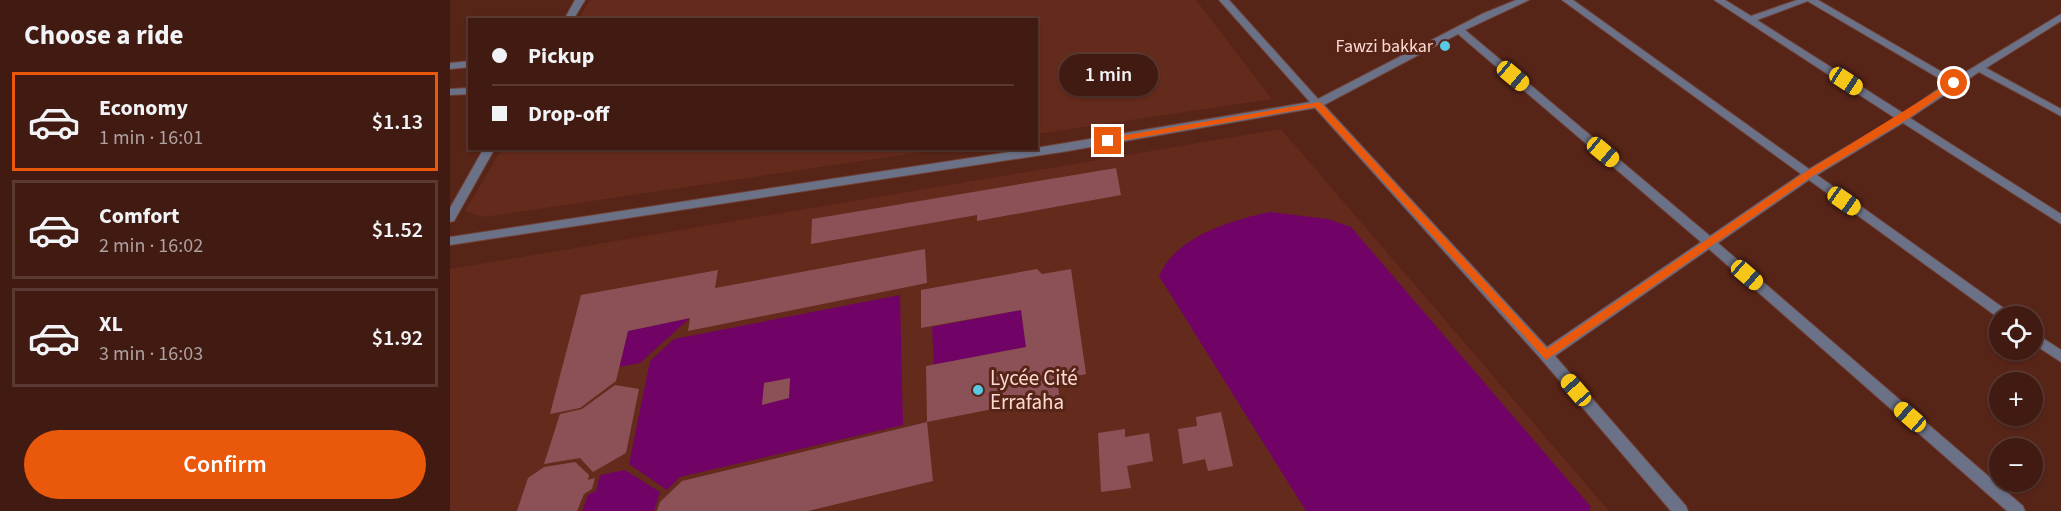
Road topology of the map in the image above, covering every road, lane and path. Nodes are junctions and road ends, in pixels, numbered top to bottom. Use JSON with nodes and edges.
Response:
{"nodes":[{"id":1,"x":580,"y":0,"type":"edge"},
{"id":2,"x":1224,"y":0,"type":"edge"},
{"id":3,"x":1524,"y":0,"type":"edge"},
{"id":4,"x":1567,"y":0,"type":"edge"},
{"id":5,"x":1719,"y":0,"type":"edge"},
{"id":6,"x":1805,"y":0,"type":"edge"},
{"id":7,"x":1812,"y":0,"type":"edge"},
{"id":8,"x":569,"y":18,"type":"edge"},
{"id":9,"x":1750,"y":20,"type":"junction"},
{"id":10,"x":2055,"y":20,"type":"edge"},
{"id":11,"x":2061,"y":27,"type":"edge"},
{"id":12,"x":1459,"y":30,"type":"junction"},
{"id":13,"x":468,"y":64,"type":"edge"},
{"id":14,"x":450,"y":66,"type":"edge"},
{"id":15,"x":1979,"y":68,"type":"junction"},
{"id":16,"x":1954,"y":83,"type":"junction"},
{"id":17,"x":468,"y":90,"type":"edge"},
{"id":18,"x":450,"y":92,"type":"edge"},
{"id":19,"x":1317,"y":104,"type":"junction"},
{"id":20,"x":2061,"y":113,"type":"edge"},
{"id":21,"x":1903,"y":118,"type":"junction"},
{"id":22,"x":489,"y":150,"type":"edge"},
{"id":23,"x":1808,"y":175,"type":"junction"},
{"id":24,"x":450,"y":218,"type":"edge"},
{"id":25,"x":2061,"y":220,"type":"edge"},
{"id":26,"x":450,"y":241,"type":"edge"},
{"id":27,"x":1711,"y":244,"type":"junction"},
{"id":28,"x":1991,"y":306,"type":"edge"},
{"id":29,"x":2043,"y":344,"type":"edge"},
{"id":30,"x":1546,"y":355,"type":"junction"},
{"id":31,"x":2061,"y":357,"type":"edge"},
{"id":32,"x":1681,"y":511,"type":"edge"},
{"id":33,"x":2018,"y":511,"type":"edge"}],
"edges":[{"from":1,"to":8,"type":"street"},
{"from":2,"to":19,"type":"street"},
{"from":3,"to":12,"type":"street"},
{"from":4,"to":23,"type":"street"},
{"from":5,"to":9,"type":"street"},
{"from":6,"to":9,"type":"street"},
{"from":7,"to":16,"type":"street"},
{"from":9,"to":21,"type":"street"},
{"from":10,"to":11,"type":"street"},
{"from":10,"to":15,"type":"street"},
{"from":12,"to":19,"type":"street"},
{"from":12,"to":27,"type":"street"},
{"from":13,"to":14,"type":"street"},
{"from":15,"to":16,"type":"street"},
{"from":15,"to":20,"type":"street"},
{"from":16,"to":21,"type":"street"},
{"from":17,"to":18,"type":"street"},
{"from":19,"to":26,"type":"street"},
{"from":19,"to":30,"type":"street"},
{"from":21,"to":23,"type":"street"},
{"from":21,"to":25,"type":"street"},
{"from":22,"to":24,"type":"street"},
{"from":23,"to":27,"type":"street"},
{"from":23,"to":28,"type":"street"},
{"from":27,"to":30,"type":"street"},
{"from":27,"to":33,"type":"street"},
{"from":29,"to":31,"type":"street"},
{"from":30,"to":32,"type":"street"}]}
